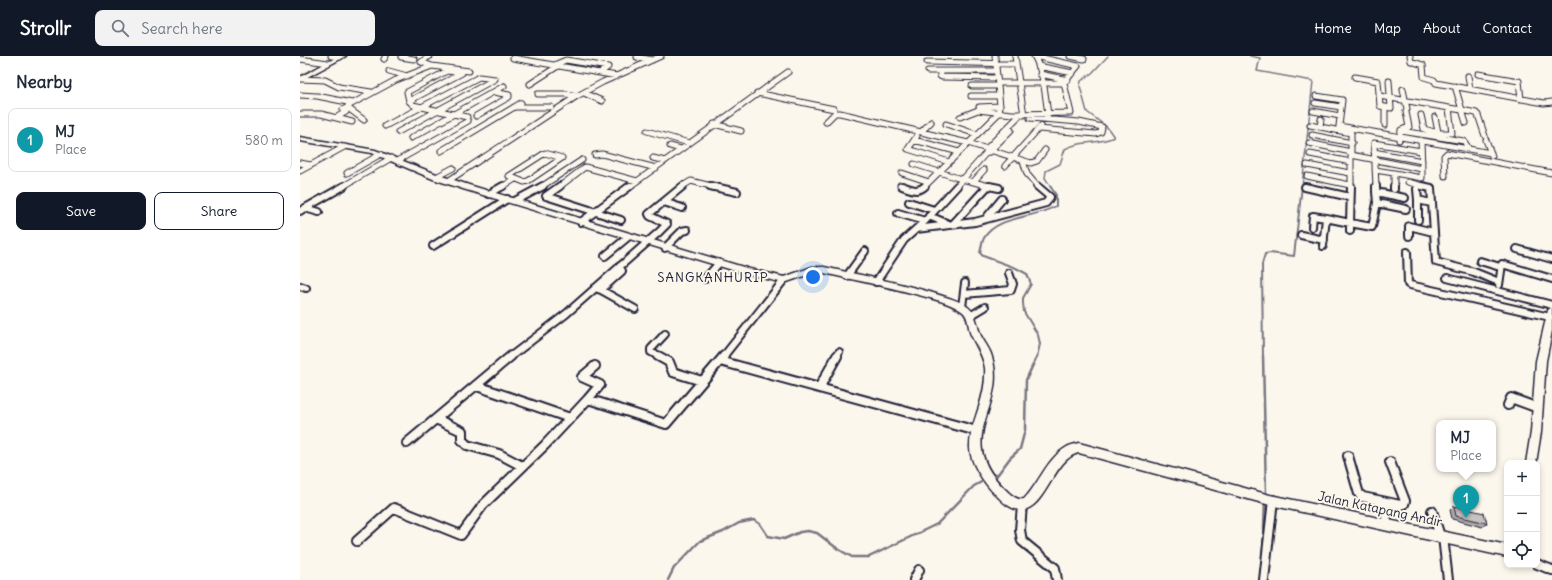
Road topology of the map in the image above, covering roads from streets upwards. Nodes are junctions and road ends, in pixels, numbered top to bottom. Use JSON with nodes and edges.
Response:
{"nodes":[{"id":1,"x":331,"y":56,"type":"edge"},
{"id":2,"x":402,"y":56,"type":"edge"},
{"id":3,"x":430,"y":56,"type":"edge"},
{"id":4,"x":576,"y":56,"type":"edge"},
{"id":5,"x":661,"y":56,"type":"edge"},
{"id":6,"x":995,"y":56,"type":"edge"},
{"id":7,"x":1015,"y":56,"type":"edge"},
{"id":8,"x":1035,"y":56,"type":"edge"},
{"id":9,"x":1070,"y":56,"type":"edge"},
{"id":10,"x":1410,"y":56,"type":"edge"},
{"id":11,"x":342,"y":57,"type":"edge"},
{"id":12,"x":1086,"y":57,"type":"edge"},
{"id":13,"x":513,"y":58,"type":"dead end"},
{"id":14,"x":637,"y":58,"type":"dead end"},
{"id":15,"x":300,"y":59,"type":"edge"},
{"id":16,"x":414,"y":59,"type":"dead end"},
{"id":17,"x":566,"y":60,"type":"junction"},
{"id":18,"x":653,"y":60,"type":"junction"},
{"id":19,"x":927,"y":62,"type":"dead end"},
{"id":20,"x":328,"y":63,"type":"junction"},
{"id":21,"x":996,"y":63,"type":"junction"},
{"id":22,"x":1016,"y":64,"type":"junction"},
{"id":23,"x":556,"y":65,"type":"junction"},
{"id":24,"x":432,"y":66,"type":"junction"},
{"id":25,"x":1038,"y":66,"type":"junction"},
{"id":26,"x":1078,"y":66,"type":"junction"},
{"id":27,"x":470,"y":70,"type":"dead end"},
{"id":28,"x":390,"y":71,"type":"dead end"},
{"id":29,"x":928,"y":71,"type":"dead end"},
{"id":30,"x":940,"y":71,"type":"junction"},
{"id":31,"x":996,"y":71,"type":"junction"},
{"id":32,"x":788,"y":72,"type":"dead end"},
{"id":33,"x":600,"y":73,"type":"junction"},
{"id":34,"x":1073,"y":73,"type":"junction"},
{"id":35,"x":1040,"y":74,"type":"junction"},
{"id":36,"x":1478,"y":74,"type":"dead end"},
{"id":37,"x":407,"y":76,"type":"junction"},
{"id":38,"x":617,"y":76,"type":"junction"},
{"id":39,"x":1468,"y":76,"type":"dead end"},
{"id":40,"x":1355,"y":77,"type":"dead end"},
{"id":41,"x":1447,"y":78,"type":"dead end"},
{"id":42,"x":300,"y":79,"type":"edge"},
{"id":43,"x":1066,"y":81,"type":"junction"},
{"id":44,"x":1389,"y":81,"type":"dead end"},
{"id":45,"x":998,"y":82,"type":"junction"},
{"id":46,"x":1020,"y":83,"type":"junction"},
{"id":47,"x":1043,"y":83,"type":"junction"},
{"id":48,"x":530,"y":84,"type":"dead end"},
{"id":49,"x":1448,"y":85,"type":"junction"},
{"id":50,"x":504,"y":86,"type":"dead end"},
{"id":51,"x":972,"y":86,"type":"dead end"},
{"id":52,"x":1455,"y":86,"type":"junction"},
{"id":53,"x":1403,"y":89,"type":"dead end"},
{"id":54,"x":1470,"y":89,"type":"junction"},
{"id":55,"x":372,"y":92,"type":"junction"},
{"id":56,"x":494,"y":92,"type":"junction"},
{"id":57,"x":584,"y":92,"type":"junction"},
{"id":58,"x":758,"y":93,"type":"junction"},
{"id":59,"x":538,"y":94,"type":"dead end"},
{"id":60,"x":300,"y":95,"type":"edge"},
{"id":61,"x":577,"y":96,"type":"junction"},
{"id":62,"x":971,"y":96,"type":"dead end"},
{"id":63,"x":999,"y":96,"type":"junction"},
{"id":64,"x":1316,"y":96,"type":"dead end"},
{"id":65,"x":1379,"y":96,"type":"junction"},
{"id":66,"x":1391,"y":98,"type":"junction"},
{"id":67,"x":1521,"y":99,"type":"junction"},
{"id":68,"x":1406,"y":100,"type":"junction"},
{"id":69,"x":409,"y":101,"type":"junction"},
{"id":70,"x":602,"y":101,"type":"dead end"},
{"id":71,"x":1552,"y":102,"type":"edge"},
{"id":72,"x":352,"y":103,"type":"junction"},
{"id":73,"x":522,"y":103,"type":"dead end"},
{"id":74,"x":1315,"y":103,"type":"dead end"},
{"id":75,"x":1423,"y":103,"type":"junction"},
{"id":76,"x":551,"y":106,"type":"dead end"},
{"id":77,"x":975,"y":106,"type":"dead end"},
{"id":78,"x":1000,"y":106,"type":"junction"},
{"id":79,"x":348,"y":107,"type":"junction"},
{"id":80,"x":421,"y":107,"type":"junction"},
{"id":81,"x":514,"y":107,"type":"junction"},
{"id":82,"x":1340,"y":107,"type":"junction"},
{"id":83,"x":1385,"y":108,"type":"junction"},
{"id":84,"x":1449,"y":108,"type":"junction"},
{"id":85,"x":834,"y":109,"type":"dead end"},
{"id":86,"x":438,"y":110,"type":"junction"},
{"id":87,"x":1462,"y":110,"type":"junction"},
{"id":88,"x":1313,"y":111,"type":"dead end"},
{"id":89,"x":999,"y":113,"type":"junction"},
{"id":90,"x":300,"y":114,"type":"edge"},
{"id":91,"x":454,"y":114,"type":"junction"},
{"id":92,"x":1048,"y":114,"type":"junction"},
{"id":93,"x":1022,"y":115,"type":"junction"},
{"id":94,"x":1340,"y":116,"type":"junction"},
{"id":95,"x":337,"y":117,"type":"junction"},
{"id":96,"x":960,"y":117,"type":"dead end"},
{"id":97,"x":476,"y":118,"type":"junction"},
{"id":98,"x":1435,"y":118,"type":"dead end"},
{"id":99,"x":468,"y":119,"type":"junction"},
{"id":100,"x":1321,"y":119,"type":"dead end"},
{"id":101,"x":364,"y":120,"type":"dead end"},
{"id":102,"x":1046,"y":120,"type":"junction"},
{"id":103,"x":352,"y":122,"type":"dead end"},
{"id":104,"x":489,"y":122,"type":"junction"},
{"id":105,"x":826,"y":122,"type":"dead end"},
{"id":106,"x":931,"y":122,"type":"dead end"},
{"id":107,"x":1466,"y":123,"type":"dead end"},
{"id":108,"x":714,"y":124,"type":"junction"},
{"id":109,"x":946,"y":124,"type":"dead end"},
{"id":110,"x":1363,"y":124,"type":"dead end"},
{"id":111,"x":1310,"y":125,"type":"dead end"},
{"id":112,"x":385,"y":126,"type":"dead end"},
{"id":113,"x":1320,"y":127,"type":"junction"},
{"id":114,"x":1339,"y":128,"type":"junction"},
{"id":115,"x":1039,"y":129,"type":"junction"},
{"id":116,"x":647,"y":131,"type":"dead end"},
{"id":117,"x":740,"y":131,"type":"dead end"},
{"id":118,"x":922,"y":131,"type":"junction"},
{"id":119,"x":1364,"y":131,"type":"junction"},
{"id":120,"x":1401,"y":131,"type":"junction"},
{"id":121,"x":398,"y":132,"type":"dead end"},
{"id":122,"x":1438,"y":132,"type":"junction"},
{"id":123,"x":976,"y":134,"type":"junction"},
{"id":124,"x":1312,"y":134,"type":"dead end"},
{"id":125,"x":1384,"y":135,"type":"junction"},
{"id":126,"x":1399,"y":137,"type":"junction"},
{"id":127,"x":411,"y":138,"type":"dead end"},
{"id":128,"x":300,"y":139,"type":"edge"},
{"id":129,"x":1421,"y":140,"type":"junction"},
{"id":130,"x":968,"y":142,"type":"junction"},
{"id":131,"x":1352,"y":142,"type":"junction"},
{"id":132,"x":689,"y":143,"type":"junction"},
{"id":133,"x":1309,"y":143,"type":"dead end"},
{"id":134,"x":670,"y":146,"type":"dead end"},
{"id":135,"x":344,"y":148,"type":"junction"},
{"id":136,"x":1401,"y":148,"type":"junction"},
{"id":137,"x":681,"y":149,"type":"junction"},
{"id":138,"x":1469,"y":149,"type":"junction"},
{"id":139,"x":1045,"y":150,"type":"dead end"},
{"id":140,"x":988,"y":151,"type":"junction"},
{"id":141,"x":1421,"y":151,"type":"junction"},
{"id":142,"x":441,"y":152,"type":"dead end"},
{"id":143,"x":959,"y":152,"type":"junction"},
{"id":144,"x":1374,"y":152,"type":"junction"},
{"id":145,"x":1491,"y":153,"type":"junction"},
{"id":146,"x":381,"y":154,"type":"junction"},
{"id":147,"x":1310,"y":154,"type":"dead end"},
{"id":148,"x":1351,"y":154,"type":"junction"},
{"id":149,"x":596,"y":155,"type":"dead end"},
{"id":150,"x":1013,"y":157,"type":"junction"},
{"id":151,"x":653,"y":158,"type":"dead end"},
{"id":152,"x":394,"y":160,"type":"junction"},
{"id":153,"x":582,"y":160,"type":"dead end"},
{"id":154,"x":1374,"y":160,"type":"junction"},
{"id":155,"x":665,"y":161,"type":"junction"},
{"id":156,"x":1023,"y":161,"type":"junction"},
{"id":157,"x":1422,"y":161,"type":"junction"},
{"id":158,"x":949,"y":162,"type":"junction"},
{"id":159,"x":1351,"y":162,"type":"junction"},
{"id":160,"x":1494,"y":162,"type":"junction"},
{"id":161,"x":300,"y":163,"type":"edge"},
{"id":162,"x":914,"y":164,"type":"dead end"},
{"id":163,"x":311,"y":165,"type":"junction"},
{"id":164,"x":1005,"y":166,"type":"dead end"},
{"id":165,"x":1307,"y":166,"type":"dead end"},
{"id":166,"x":453,"y":168,"type":"dead end"},
{"id":167,"x":656,"y":168,"type":"junction"},
{"id":168,"x":1422,"y":169,"type":"junction"},
{"id":169,"x":984,"y":170,"type":"dead end"},
{"id":170,"x":1375,"y":170,"type":"junction"},
{"id":171,"x":300,"y":171,"type":"edge"},
{"id":172,"x":939,"y":172,"type":"junction"},
{"id":173,"x":347,"y":173,"type":"dead end"},
{"id":174,"x":902,"y":173,"type":"dead end"},
{"id":175,"x":1350,"y":173,"type":"junction"},
{"id":176,"x":1552,"y":173,"type":"edge"},
{"id":177,"x":1394,"y":174,"type":"junction"},
{"id":178,"x":1307,"y":176,"type":"dead end"},
{"id":179,"x":1445,"y":176,"type":"dead end"},
{"id":180,"x":436,"y":177,"type":"junction"},
{"id":181,"x":963,"y":179,"type":"junction"},
{"id":182,"x":512,"y":180,"type":"junction"},
{"id":183,"x":448,"y":181,"type":"junction"},
{"id":184,"x":638,"y":181,"type":"junction"},
{"id":185,"x":974,"y":181,"type":"junction"},
{"id":186,"x":929,"y":182,"type":"junction"},
{"id":187,"x":1408,"y":182,"type":"dead end"},
{"id":188,"x":900,"y":185,"type":"dead end"},
{"id":189,"x":1350,"y":185,"type":"junction"},
{"id":190,"x":1306,"y":187,"type":"dead end"},
{"id":191,"x":986,"y":188,"type":"dead end"},
{"id":192,"x":999,"y":188,"type":"dead end"},
{"id":193,"x":1394,"y":189,"type":"dead end"},
{"id":194,"x":1417,"y":189,"type":"dead end"},
{"id":195,"x":737,"y":192,"type":"dead end"},
{"id":196,"x":1376,"y":192,"type":"junction"},
{"id":197,"x":489,"y":194,"type":"junction"},
{"id":198,"x":1350,"y":197,"type":"junction"},
{"id":199,"x":1405,"y":198,"type":"dead end"},
{"id":200,"x":1002,"y":199,"type":"dead end"},
{"id":201,"x":511,"y":200,"type":"junction"},
{"id":202,"x":1418,"y":200,"type":"junction"},
{"id":203,"x":664,"y":202,"type":"junction"},
{"id":204,"x":909,"y":202,"type":"dead end"},
{"id":205,"x":1377,"y":203,"type":"junction"},
{"id":206,"x":1431,"y":203,"type":"junction"},
{"id":207,"x":682,"y":208,"type":"dead end"},
{"id":208,"x":303,"y":209,"type":"edge"},
{"id":209,"x":1406,"y":209,"type":"dead end"},
{"id":210,"x":934,"y":210,"type":"junction"},
{"id":211,"x":319,"y":212,"type":"dead end"},
{"id":212,"x":594,"y":212,"type":"junction"},
{"id":213,"x":898,"y":213,"type":"dead end"},
{"id":214,"x":927,"y":218,"type":"junction"},
{"id":215,"x":986,"y":218,"type":"junction"},
{"id":216,"x":1326,"y":218,"type":"junction"},
{"id":217,"x":621,"y":220,"type":"dead end"},
{"id":218,"x":1418,"y":220,"type":"dead end"},
{"id":219,"x":581,"y":222,"type":"junction"},
{"id":220,"x":1350,"y":223,"type":"junction"},
{"id":221,"x":952,"y":225,"type":"junction"},
{"id":222,"x":1312,"y":227,"type":"dead end"},
{"id":223,"x":916,"y":229,"type":"junction"},
{"id":224,"x":687,"y":230,"type":"dead end"},
{"id":225,"x":1350,"y":231,"type":"dead end"},
{"id":226,"x":1433,"y":232,"type":"junction"},
{"id":227,"x":1301,"y":235,"type":"dead end"},
{"id":228,"x":1409,"y":236,"type":"dead end"},
{"id":229,"x":628,"y":237,"type":"junction"},
{"id":230,"x":646,"y":242,"type":"junction"},
{"id":231,"x":433,"y":246,"type":"dead end"},
{"id":232,"x":665,"y":248,"type":"junction"},
{"id":233,"x":1517,"y":249,"type":"dead end"},
{"id":234,"x":865,"y":251,"type":"dead end"},
{"id":235,"x":1407,"y":252,"type":"dead end"},
{"id":236,"x":605,"y":256,"type":"dead end"},
{"id":237,"x":1552,"y":259,"type":"edge"},
{"id":238,"x":1480,"y":261,"type":"dead end"},
{"id":239,"x":719,"y":263,"type":"junction"},
{"id":240,"x":1500,"y":267,"type":"junction"},
{"id":241,"x":1009,"y":273,"type":"dead end"},
{"id":242,"x":848,"y":276,"type":"junction"},
{"id":243,"x":1447,"y":278,"type":"dead end"},
{"id":244,"x":705,"y":279,"type":"dead end"},
{"id":245,"x":1552,"y":279,"type":"edge"},
{"id":246,"x":784,"y":280,"type":"junction"},
{"id":247,"x":878,"y":283,"type":"junction"},
{"id":248,"x":965,"y":283,"type":"dead end"},
{"id":249,"x":598,"y":289,"type":"junction"},
{"id":250,"x":964,"y":294,"type":"junction"},
{"id":251,"x":1552,"y":305,"type":"edge"},
{"id":252,"x":962,"y":307,"type":"junction"},
{"id":253,"x":985,"y":307,"type":"dead end"},
{"id":254,"x":635,"y":309,"type":"dead end"},
{"id":255,"x":1551,"y":314,"type":"edge"},
{"id":256,"x":970,"y":316,"type":"junction"},
{"id":257,"x":665,"y":334,"type":"dead end"},
{"id":258,"x":839,"y":352,"type":"dead end"},
{"id":259,"x":720,"y":361,"type":"junction"},
{"id":260,"x":595,"y":366,"type":"dead end"},
{"id":261,"x":702,"y":381,"type":"junction"},
{"id":262,"x":477,"y":386,"type":"junction"},
{"id":263,"x":819,"y":388,"type":"junction"},
{"id":264,"x":588,"y":399,"type":"junction"},
{"id":265,"x":1508,"y":405,"type":"dead end"},
{"id":266,"x":1538,"y":408,"type":"junction"},
{"id":267,"x":570,"y":418,"type":"junction"},
{"id":268,"x":436,"y":419,"type":"junction"},
{"id":269,"x":977,"y":431,"type":"junction"},
{"id":270,"x":407,"y":443,"type":"dead end"},
{"id":271,"x":1348,"y":456,"type":"dead end"},
{"id":272,"x":1531,"y":460,"type":"edge"},
{"id":273,"x":1390,"y":462,"type":"dead end"},
{"id":274,"x":522,"y":466,"type":"junction"},
{"id":275,"x":1269,"y":499,"type":"junction"},
{"id":276,"x":1382,"y":501,"type":"junction"},
{"id":277,"x":1022,"y":505,"type":"junction"},
{"id":278,"x":1432,"y":511,"type":"dead end"},
{"id":279,"x":1388,"y":525,"type":"junction"},
{"id":280,"x":1441,"y":536,"type":"junction"},
{"id":281,"x":357,"y":541,"type":"dead end"},
{"id":282,"x":1504,"y":550,"type":"edge"},
{"id":283,"x":1540,"y":565,"type":"edge"},
{"id":284,"x":919,"y":570,"type":"dead end"},
{"id":285,"x":1552,"y":570,"type":"edge"},
{"id":286,"x":914,"y":580,"type":"edge"},
{"id":287,"x":1057,"y":580,"type":"edge"},
{"id":288,"x":1264,"y":580,"type":"edge"},
{"id":289,"x":1448,"y":580,"type":"edge"}],
"edges":[{"from":1,"to":11,"type":"street"},
{"from":2,"to":16,"type":"street"},
{"from":3,"to":24,"type":"street"},
{"from":4,"to":17,"type":"street"},
{"from":5,"to":18,"type":"street"},
{"from":6,"to":21,"type":"street"},
{"from":7,"to":22,"type":"street"},
{"from":8,"to":25,"type":"street"},
{"from":8,"to":26,"type":"street"},
{"from":9,"to":12,"type":"street"},
{"from":10,"to":49,"type":"street"},
{"from":11,"to":20,"type":"street"},
{"from":12,"to":26,"type":"street"},
{"from":13,"to":23,"type":"street"},
{"from":14,"to":18,"type":"street"},
{"from":15,"to":20,"type":"street"},
{"from":17,"to":23,"type":"street"},
{"from":17,"to":33,"type":"street"},
{"from":18,"to":38,"type":"street"},
{"from":19,"to":21,"type":"street"},
{"from":20,"to":42,"type":"street"},
{"from":21,"to":22,"type":"street"},
{"from":21,"to":31,"type":"street"},
{"from":22,"to":46,"type":"street"},
{"from":23,"to":33,"type":"street"},
{"from":23,"to":48,"type":"street"},
{"from":24,"to":27,"type":"street"},
{"from":24,"to":37,"type":"street"},
{"from":25,"to":34,"type":"street"},
{"from":25,"to":35,"type":"street"},
{"from":26,"to":34,"type":"street"},
{"from":28,"to":37,"type":"street"},
{"from":29,"to":30,"type":"street"},
{"from":30,"to":31,"type":"street"},
{"from":30,"to":45,"type":"street"},
{"from":31,"to":45,"type":"street"},
{"from":32,"to":58,"type":"street"},
{"from":33,"to":38,"type":"street"},
{"from":34,"to":43,"type":"street"},
{"from":35,"to":43,"type":"street"},
{"from":35,"to":47,"type":"street"},
{"from":36,"to":67,"type":"street"},
{"from":37,"to":55,"type":"street"},
{"from":38,"to":57,"type":"street"},
{"from":39,"to":54,"type":"street"},
{"from":40,"to":65,"type":"street"},
{"from":41,"to":49,"type":"street"},
{"from":42,"to":55,"type":"street"},
{"from":43,"to":47,"type":"street"},
{"from":43,"to":92,"type":"street"},
{"from":44,"to":66,"type":"street"},
{"from":45,"to":46,"type":"street"},
{"from":45,"to":51,"type":"street"},
{"from":45,"to":63,"type":"street"},
{"from":46,"to":47,"type":"street"},
{"from":46,"to":93,"type":"street"},
{"from":47,"to":92,"type":"street"},
{"from":49,"to":52,"type":"street"},
{"from":50,"to":56,"type":"street"},
{"from":52,"to":54,"type":"street"},
{"from":52,"to":87,"type":"street"},
{"from":53,"to":68,"type":"street"},
{"from":54,"to":67,"type":"street"},
{"from":55,"to":72,"type":"street"},
{"from":56,"to":91,"type":"street"},
{"from":56,"to":97,"type":"street"},
{"from":57,"to":61,"type":"street"},
{"from":57,"to":70,"type":"street"},
{"from":58,"to":85,"type":"street"},
{"from":58,"to":108,"type":"street"},
{"from":59,"to":61,"type":"street"},
{"from":60,"to":72,"type":"street"},
{"from":61,"to":183,"type":"street"},
{"from":62,"to":63,"type":"street"},
{"from":63,"to":78,"type":"street"},
{"from":64,"to":82,"type":"street"},
{"from":65,"to":66,"type":"street"},
{"from":65,"to":83,"type":"street"},
{"from":66,"to":68,"type":"street"},
{"from":66,"to":83,"type":"street"},
{"from":67,"to":71,"type":"street"},
{"from":68,"to":75,"type":"street"},
{"from":68,"to":120,"type":"street"},
{"from":69,"to":69,"type":"street"},
{"from":69,"to":80,"type":"street"},
{"from":72,"to":79,"type":"street"},
{"from":73,"to":81,"type":"street"},
{"from":74,"to":82,"type":"street"},
{"from":75,"to":84,"type":"street"},
{"from":75,"to":122,"type":"street"},
{"from":76,"to":81,"type":"street"},
{"from":77,"to":78,"type":"street"},
{"from":78,"to":89,"type":"street"},
{"from":79,"to":95,"type":"street"},
{"from":79,"to":101,"type":"street"},
{"from":80,"to":86,"type":"street"},
{"from":80,"to":86,"type":"street"},
{"from":80,"to":112,"type":"street"},
{"from":81,"to":104,"type":"street"},
{"from":82,"to":94,"type":"street"},
{"from":83,"to":125,"type":"street"},
{"from":84,"to":87,"type":"street"},
{"from":84,"to":122,"type":"street"},
{"from":86,"to":91,"type":"street"},
{"from":86,"to":121,"type":"street"},
{"from":87,"to":107,"type":"street"},
{"from":87,"to":145,"type":"street"},
{"from":88,"to":94,"type":"street"},
{"from":89,"to":93,"type":"street"},
{"from":89,"to":96,"type":"street"},
{"from":89,"to":123,"type":"street"},
{"from":90,"to":95,"type":"street"},
{"from":91,"to":99,"type":"street"},
{"from":91,"to":127,"type":"street"},
{"from":92,"to":93,"type":"street"},
{"from":92,"to":102,"type":"street"},
{"from":93,"to":102,"type":"street"},
{"from":93,"to":140,"type":"street"},
{"from":94,"to":114,"type":"street"},
{"from":95,"to":103,"type":"street"},
{"from":97,"to":99,"type":"street"},
{"from":97,"to":104,"type":"street"},
{"from":98,"to":122,"type":"street"},
{"from":99,"to":152,"type":"street"},
{"from":100,"to":113,"type":"street"},
{"from":102,"to":115,"type":"street"},
{"from":102,"to":115,"type":"street"},
{"from":104,"to":142,"type":"street"},
{"from":105,"to":118,"type":"street"},
{"from":106,"to":118,"type":"street"},
{"from":108,"to":117,"type":"street"},
{"from":108,"to":132,"type":"street"},
{"from":109,"to":123,"type":"street"},
{"from":110,"to":119,"type":"street"},
{"from":111,"to":113,"type":"street"},
{"from":113,"to":114,"type":"street"},
{"from":114,"to":119,"type":"street"},
{"from":114,"to":131,"type":"street"},
{"from":115,"to":150,"type":"street"},
{"from":116,"to":132,"type":"street"},
{"from":118,"to":130,"type":"street"},
{"from":119,"to":125,"type":"street"},
{"from":120,"to":126,"type":"street"},
{"from":120,"to":138,"type":"street"},
{"from":123,"to":130,"type":"street"},
{"from":124,"to":131,"type":"street"},
{"from":125,"to":126,"type":"street"},
{"from":126,"to":129,"type":"street"},
{"from":126,"to":136,"type":"street"},
{"from":128,"to":135,"type":"street"},
{"from":129,"to":138,"type":"street"},
{"from":129,"to":141,"type":"street"},
{"from":130,"to":140,"type":"street"},
{"from":130,"to":143,"type":"street"},
{"from":131,"to":148,"type":"street"},
{"from":132,"to":137,"type":"street"},
{"from":133,"to":148,"type":"street"},
{"from":134,"to":137,"type":"street"},
{"from":135,"to":146,"type":"street"},
{"from":135,"to":163,"type":"street"},
{"from":136,"to":141,"type":"street"},
{"from":136,"to":144,"type":"street"},
{"from":137,"to":155,"type":"street"},
{"from":138,"to":145,"type":"street"},
{"from":139,"to":156,"type":"street"},
{"from":140,"to":150,"type":"street"},
{"from":140,"to":181,"type":"street"},
{"from":141,"to":157,"type":"street"},
{"from":143,"to":158,"type":"street"},
{"from":143,"to":158,"type":"street"},
{"from":144,"to":154,"type":"street"},
{"from":144,"to":157,"type":"street"},
{"from":145,"to":160,"type":"street"},
{"from":146,"to":152,"type":"street"},
{"from":146,"to":173,"type":"street"},
{"from":147,"to":159,"type":"street"},
{"from":148,"to":154,"type":"street"},
{"from":148,"to":159,"type":"street"},
{"from":149,"to":167,"type":"street"},
{"from":150,"to":156,"type":"street"},
{"from":150,"to":164,"type":"street"},
{"from":151,"to":155,"type":"street"},
{"from":152,"to":180,"type":"street"},
{"from":152,"to":208,"type":"street"},
{"from":153,"to":201,"type":"street"},
{"from":154,"to":168,"type":"street"},
{"from":154,"to":170,"type":"street"},
{"from":155,"to":167,"type":"street"},
{"from":156,"to":215,"type":"street"},
{"from":157,"to":168,"type":"street"},
{"from":158,"to":172,"type":"street"},
{"from":159,"to":175,"type":"street"},
{"from":160,"to":176,"type":"street"},
{"from":160,"to":179,"type":"street"},
{"from":161,"to":163,"type":"street"},
{"from":162,"to":172,"type":"street"},
{"from":163,"to":171,"type":"street"},
{"from":165,"to":175,"type":"street"},
{"from":166,"to":180,"type":"street"},
{"from":167,"to":184,"type":"street"},
{"from":168,"to":177,"type":"street"},
{"from":169,"to":185,"type":"street"},
{"from":170,"to":177,"type":"street"},
{"from":170,"to":196,"type":"street"},
{"from":172,"to":181,"type":"street"},
{"from":172,"to":186,"type":"street"},
{"from":174,"to":186,"type":"street"},
{"from":175,"to":189,"type":"street"},
{"from":177,"to":193,"type":"street"},
{"from":178,"to":189,"type":"street"},
{"from":180,"to":183,"type":"street"},
{"from":181,"to":185,"type":"street"},
{"from":181,"to":210,"type":"street"},
{"from":182,"to":182,"type":"street"},
{"from":182,"to":197,"type":"street"},
{"from":183,"to":197,"type":"street"},
{"from":184,"to":212,"type":"street"},
{"from":184,"to":212,"type":"street"},
{"from":185,"to":192,"type":"street"},
{"from":186,"to":188,"type":"street"},
{"from":187,"to":206,"type":"street"},
{"from":189,"to":198,"type":"street"},
{"from":190,"to":198,"type":"street"},
{"from":191,"to":221,"type":"street"},
{"from":194,"to":202,"type":"street"},
{"from":195,"to":203,"type":"street"},
{"from":196,"to":199,"type":"street"},
{"from":196,"to":205,"type":"street"},
{"from":197,"to":201,"type":"street"},
{"from":198,"to":220,"type":"street"},
{"from":200,"to":215,"type":"street"},
{"from":201,"to":219,"type":"street"},
{"from":201,"to":231,"type":"street"},
{"from":202,"to":206,"type":"street"},
{"from":202,"to":218,"type":"street"},
{"from":203,"to":207,"type":"street"},
{"from":203,"to":230,"type":"street"},
{"from":204,"to":210,"type":"street"},
{"from":205,"to":209,"type":"street"},
{"from":205,"to":220,"type":"street"},
{"from":206,"to":226,"type":"street"},
{"from":208,"to":211,"type":"street"},
{"from":210,"to":214,"type":"street"},
{"from":212,"to":217,"type":"street"},
{"from":212,"to":219,"type":"street"},
{"from":213,"to":214,"type":"street"},
{"from":214,"to":221,"type":"street"},
{"from":214,"to":223,"type":"street"},
{"from":215,"to":221,"type":"street"},
{"from":216,"to":220,"type":"street"},
{"from":216,"to":222,"type":"street"},
{"from":216,"to":227,"type":"street"},
{"from":219,"to":229,"type":"street"},
{"from":220,"to":225,"type":"street"},
{"from":221,"to":223,"type":"street"},
{"from":223,"to":247,"type":"street"},
{"from":224,"to":232,"type":"street"},
{"from":226,"to":228,"type":"street"},
{"from":226,"to":240,"type":"street"},
{"from":229,"to":230,"type":"street"},
{"from":229,"to":236,"type":"street"},
{"from":230,"to":232,"type":"street"},
{"from":230,"to":249,"type":"street"},
{"from":232,"to":239,"type":"street"},
{"from":233,"to":237,"type":"street"},
{"from":234,"to":242,"type":"street"},
{"from":235,"to":255,"type":"street"},
{"from":238,"to":240,"type":"street"},
{"from":239,"to":244,"type":"street"},
{"from":239,"to":246,"type":"street"},
{"from":240,"to":245,"type":"street"},
{"from":241,"to":250,"type":"street"},
{"from":242,"to":246,"type":"street"},
{"from":242,"to":247,"type":"street"},
{"from":243,"to":251,"type":"street"},
{"from":246,"to":259,"type":"street"},
{"from":247,"to":252,"type":"street"},
{"from":248,"to":250,"type":"street"},
{"from":249,"to":254,"type":"street"},
{"from":249,"to":262,"type":"street"},
{"from":250,"to":252,"type":"street"},
{"from":252,"to":256,"type":"street"},
{"from":253,"to":256,"type":"street"},
{"from":255,"to":266,"type":"street"},
{"from":256,"to":269,"type":"street"},
{"from":257,"to":261,"type":"street"},
{"from":258,"to":263,"type":"street"},
{"from":259,"to":261,"type":"street"},
{"from":259,"to":263,"type":"street"},
{"from":260,"to":264,"type":"street"},
{"from":261,"to":264,"type":"street"},
{"from":262,"to":267,"type":"street"},
{"from":262,"to":268,"type":"street"},
{"from":263,"to":269,"type":"street"},
{"from":264,"to":267,"type":"street"},
{"from":265,"to":266,"type":"street"},
{"from":266,"to":272,"type":"street"},
{"from":267,"to":274,"type":"street"},
{"from":268,"to":270,"type":"street"},
{"from":268,"to":274,"type":"street"},
{"from":269,"to":277,"type":"street"},
{"from":271,"to":276,"type":"street"},
{"from":273,"to":276,"type":"street"},
{"from":274,"to":281,"type":"street"},
{"from":275,"to":277,"type":"street","name":"Jalan Katapang Andir"},
{"from":275,"to":279,"type":"street","name":"Jalan Katapang Andir"},
{"from":275,"to":288,"type":"street"},
{"from":276,"to":279,"type":"street"},
{"from":277,"to":287,"type":"street"},
{"from":278,"to":280,"type":"street"},
{"from":279,"to":280,"type":"street","name":"Jalan Katapang Andir"},
{"from":280,"to":282,"type":"street","name":"Jalan Katapang Andir"},
{"from":280,"to":289,"type":"street"},
{"from":283,"to":285,"type":"street"},
{"from":284,"to":286,"type":"street"}]}
